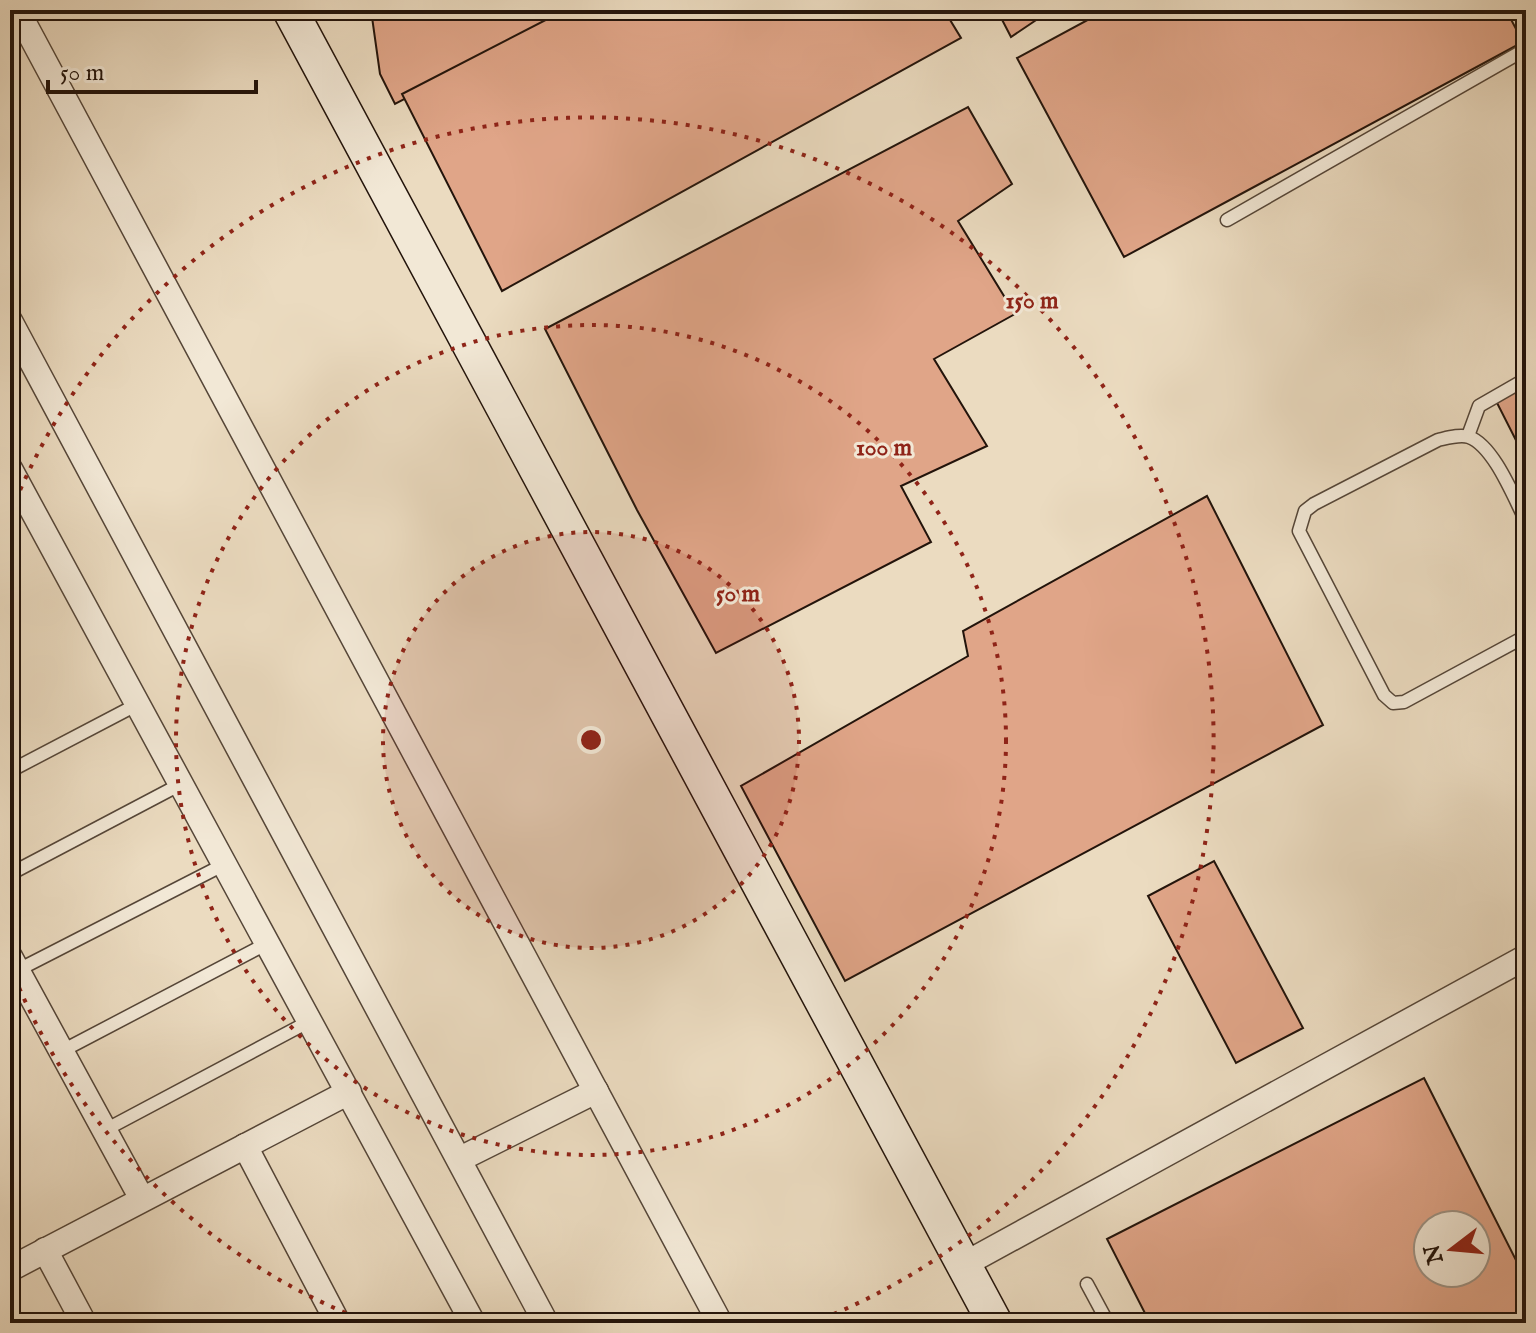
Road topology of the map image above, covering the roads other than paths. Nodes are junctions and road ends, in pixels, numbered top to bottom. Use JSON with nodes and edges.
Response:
{"nodes":[{"id":1,"x":17,"y":10,"type":"edge"},
{"id":2,"x":290,"y":10,"type":"edge"},
{"id":3,"x":1526,"y":49,"type":"edge"},
{"id":4,"x":1227,"y":220,"type":"dead end"},
{"id":5,"x":10,"y":321,"type":"edge"},
{"id":6,"x":1526,"y":379,"type":"edge"},
{"id":7,"x":1468,"y":436,"type":"junction"},
{"id":8,"x":10,"y":469,"type":"edge"},
{"id":9,"x":1526,"y":521,"type":"edge"},
{"id":10,"x":1526,"y":636,"type":"edge"},
{"id":11,"x":138,"y":704,"type":"junction"},
{"id":12,"x":10,"y":771,"type":"edge"},
{"id":13,"x":181,"y":784,"type":"junction"},
{"id":14,"x":225,"y":864,"type":"junction"},
{"id":15,"x":10,"y":874,"type":"edge"},
{"id":16,"x":268,"y":943,"type":"junction"},
{"id":17,"x":1526,"y":957,"type":"edge"},
{"id":18,"x":16,"y":977,"type":"edge"},
{"id":19,"x":310,"y":1021,"type":"junction"},
{"id":20,"x":62,"y":1051,"type":"junction"},
{"id":21,"x":596,"y":1091,"type":"junction"},
{"id":22,"x":349,"y":1092,"type":"junction"},
{"id":23,"x":105,"y":1130,"type":"junction"},
{"id":24,"x":245,"y":1146,"type":"junction"},
{"id":25,"x":460,"y":1159,"type":"junction"},
{"id":26,"x":142,"y":1199,"type":"junction"},
{"id":27,"x":45,"y":1250,"type":"junction"},
{"id":28,"x":963,"y":1265,"type":"junction"},
{"id":29,"x":10,"y":1269,"type":"edge"},
{"id":30,"x":1087,"y":1284,"type":"dead end"},
{"id":31,"x":84,"y":1323,"type":"edge"},
{"id":32,"x":338,"y":1323,"type":"edge"},
{"id":33,"x":473,"y":1323,"type":"edge"},
{"id":34,"x":546,"y":1323,"type":"edge"},
{"id":35,"x":720,"y":1323,"type":"edge"},
{"id":36,"x":995,"y":1323,"type":"edge"},
{"id":37,"x":1108,"y":1323,"type":"edge"}],
"edges":[{"from":1,"to":21,"type":"street"},
{"from":2,"to":28,"type":"street"},
{"from":3,"to":4,"type":"lane"},
{"from":5,"to":25,"type":"street"},
{"from":6,"to":7,"type":"lane"},
{"from":7,"to":9,"type":"lane"},
{"from":7,"to":10,"type":"lane"},
{"from":8,"to":11,"type":"street"},
{"from":11,"to":12,"type":"lane"},
{"from":11,"to":13,"type":"street"},
{"from":13,"to":14,"type":"street"},
{"from":13,"to":15,"type":"lane"},
{"from":14,"to":16,"type":"street"},
{"from":14,"to":18,"type":"lane"},
{"from":16,"to":19,"type":"street"},
{"from":16,"to":20,"type":"lane"},
{"from":17,"to":28,"type":"street"},
{"from":18,"to":20,"type":"street"},
{"from":19,"to":22,"type":"street"},
{"from":19,"to":23,"type":"lane"},
{"from":20,"to":23,"type":"street"},
{"from":21,"to":25,"type":"street"},
{"from":21,"to":35,"type":"street"},
{"from":22,"to":24,"type":"street"},
{"from":22,"to":33,"type":"street"},
{"from":23,"to":26,"type":"street"},
{"from":24,"to":26,"type":"street"},
{"from":24,"to":32,"type":"street"},
{"from":25,"to":34,"type":"street"},
{"from":26,"to":27,"type":"street"},
{"from":27,"to":29,"type":"street"},
{"from":27,"to":31,"type":"street"},
{"from":28,"to":36,"type":"street"},
{"from":30,"to":37,"type":"lane"}]}
